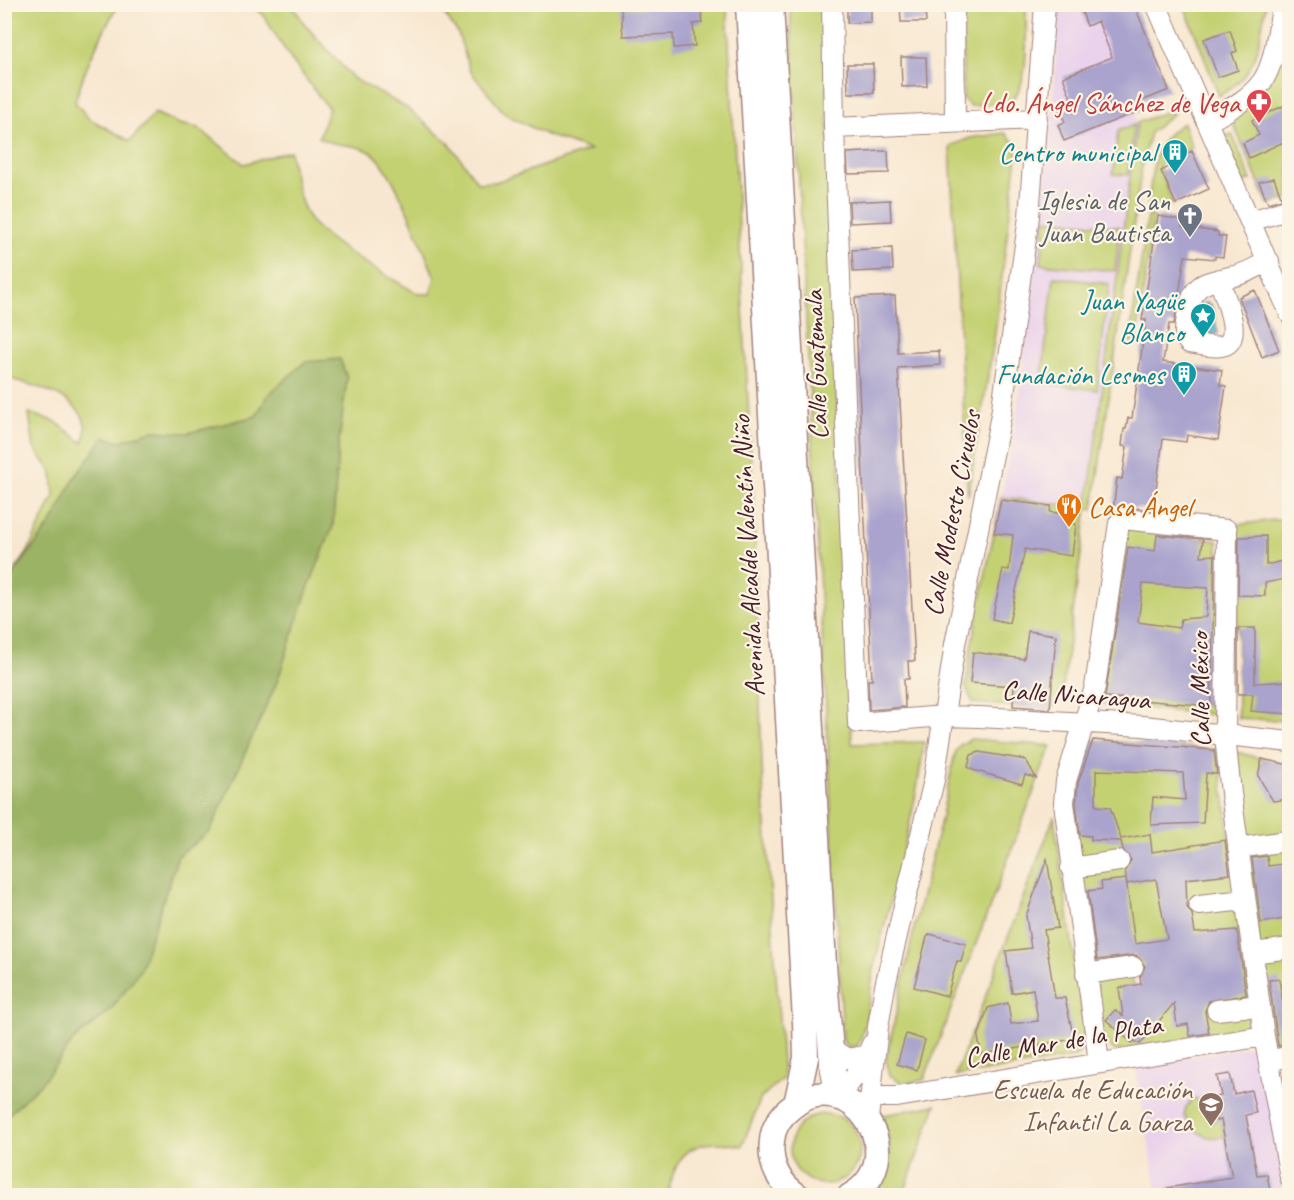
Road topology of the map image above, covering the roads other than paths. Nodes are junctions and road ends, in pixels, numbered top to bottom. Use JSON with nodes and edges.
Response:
{"nodes":[{"id":1,"x":748,"y":4,"type":"edge"},
{"id":2,"x":771,"y":4,"type":"edge"},
{"id":3,"x":832,"y":4,"type":"edge"},
{"id":4,"x":954,"y":4,"type":"edge"},
{"id":5,"x":1045,"y":4,"type":"edge"},
{"id":6,"x":1156,"y":4,"type":"edge"},
{"id":7,"x":1282,"y":4,"type":"edge"},
{"id":8,"x":1037,"y":119,"type":"junction"},
{"id":9,"x":955,"y":122,"type":"junction"},
{"id":10,"x":1207,"y":122,"type":"junction"},
{"id":11,"x":834,"y":128,"type":"junction"},
{"id":12,"x":1290,"y":209,"type":"edge"},
{"id":13,"x":1251,"y":221,"type":"junction"},
{"id":14,"x":1269,"y":261,"type":"junction"},
{"id":15,"x":1219,"y":279,"type":"dead end"},
{"id":16,"x":1290,"y":314,"type":"edge"},
{"id":17,"x":944,"y":716,"type":"junction"},
{"id":18,"x":858,"y":723,"type":"joint"},
{"id":19,"x":1083,"y":724,"type":"junction"},
{"id":20,"x":1226,"y":736,"type":"junction"},
{"id":21,"x":1290,"y":742,"type":"edge"},
{"id":22,"x":1287,"y":841,"type":"dead end"},
{"id":23,"x":1238,"y":848,"type":"junction"},
{"id":24,"x":1119,"y":861,"type":"dead end"},
{"id":25,"x":1071,"y":867,"type":"junction"},
{"id":26,"x":1245,"y":900,"type":"junction"},
{"id":27,"x":1199,"y":905,"type":"dead end"},
{"id":28,"x":1290,"y":948,"type":"edge"},
{"id":29,"x":1253,"y":953,"type":"junction"},
{"id":30,"x":1133,"y":967,"type":"dead end"},
{"id":31,"x":1086,"y":974,"type":"junction"},
{"id":32,"x":1260,"y":1005,"type":"junction"},
{"id":33,"x":1217,"y":1010,"type":"dead end"},
{"id":34,"x":878,"y":1027,"type":"junction"},
{"id":35,"x":1264,"y":1036,"type":"junction"},
{"id":36,"x":831,"y":1049,"type":"junction"},
{"id":37,"x":867,"y":1056,"type":"junction"},
{"id":38,"x":1290,"y":1056,"type":"edge"},
{"id":39,"x":1269,"y":1061,"type":"junction"},
{"id":40,"x":1099,"y":1062,"type":"junction"},
{"id":41,"x":838,"y":1098,"type":"junction"},
{"id":42,"x":796,"y":1104,"type":"junction"},
{"id":43,"x":870,"y":1108,"type":"junction"},
{"id":44,"x":1289,"y":1168,"type":"edge"},
{"id":45,"x":857,"y":1192,"type":"edge"},
{"id":46,"x":798,"y":1196,"type":"edge"}],
"edges":[{"from":1,"to":42,"type":"street","name":"Avenida Alcalde Valentín Niño"},
{"from":2,"to":36,"type":"street","name":"Avenida Alcalde Valentín Niño"},
{"from":3,"to":11,"type":"street","name":"Calle Guatemala"},
{"from":4,"to":9,"type":"street"},
{"from":5,"to":8,"type":"street","name":"Calle Modesto Ciruelos"},
{"from":6,"to":10,"type":"street"},
{"from":7,"to":10,"type":"street"},
{"from":8,"to":9,"type":"street"},
{"from":8,"to":17,"type":"street","name":"Calle Modesto Ciruelos"},
{"from":9,"to":11,"type":"street"},
{"from":10,"to":13,"type":"street"},
{"from":11,"to":18,"type":"street","name":"Calle Guatemala"},
{"from":12,"to":13,"type":"street"},
{"from":13,"to":14,"type":"street"},
{"from":14,"to":15,"type":"street"},
{"from":14,"to":16,"type":"street"},
{"from":17,"to":18,"type":"street","name":"Calle Nicaragua"},
{"from":17,"to":19,"type":"street","name":"Calle Nicaragua"},
{"from":17,"to":34,"type":"street","name":"Calle Modesto Ciruelos"},
{"from":19,"to":20,"type":"street","name":"Calle Nicaragua"},
{"from":19,"to":20,"type":"street","name":"Calle México"},
{"from":19,"to":25,"type":"street"},
{"from":20,"to":21,"type":"street","name":"Calle Nicaragua"},
{"from":20,"to":23,"type":"street","name":"Calle México"},
{"from":22,"to":23,"type":"street"},
{"from":23,"to":26,"type":"street","name":"Calle México"},
{"from":24,"to":25,"type":"street"},
{"from":25,"to":31,"type":"street"},
{"from":26,"to":27,"type":"street"},
{"from":26,"to":29,"type":"street","name":"Calle México"},
{"from":28,"to":29,"type":"street"},
{"from":29,"to":32,"type":"street","name":"Calle México"},
{"from":30,"to":31,"type":"street"},
{"from":31,"to":40,"type":"street"},
{"from":32,"to":33,"type":"street"},
{"from":32,"to":35,"type":"street","name":"Calle México"},
{"from":34,"to":37,"type":"street","name":"Calle Modesto Ciruelos"},
{"from":34,"to":43,"type":"street","name":"Calle Modesto Ciruelos"},
{"from":35,"to":39,"type":"street","name":"Calle México"},
{"from":35,"to":40,"type":"street","name":"Calle Mar de la Plata"},
{"from":36,"to":37,"type":"street"},
{"from":36,"to":41,"type":"street","name":"Avenida Alcalde Valentín Niño"},
{"from":37,"to":41,"type":"street","name":"Calle Modesto Ciruelos"},
{"from":38,"to":39,"type":"street"},
{"from":39,"to":44,"type":"street","name":"Calle México"},
{"from":40,"to":43,"type":"street","name":"Calle Mar de la Plata"},
{"from":41,"to":42,"type":"street"},
{"from":41,"to":43,"type":"street"},
{"from":42,"to":46,"type":"street"},
{"from":43,"to":45,"type":"street"}]}
